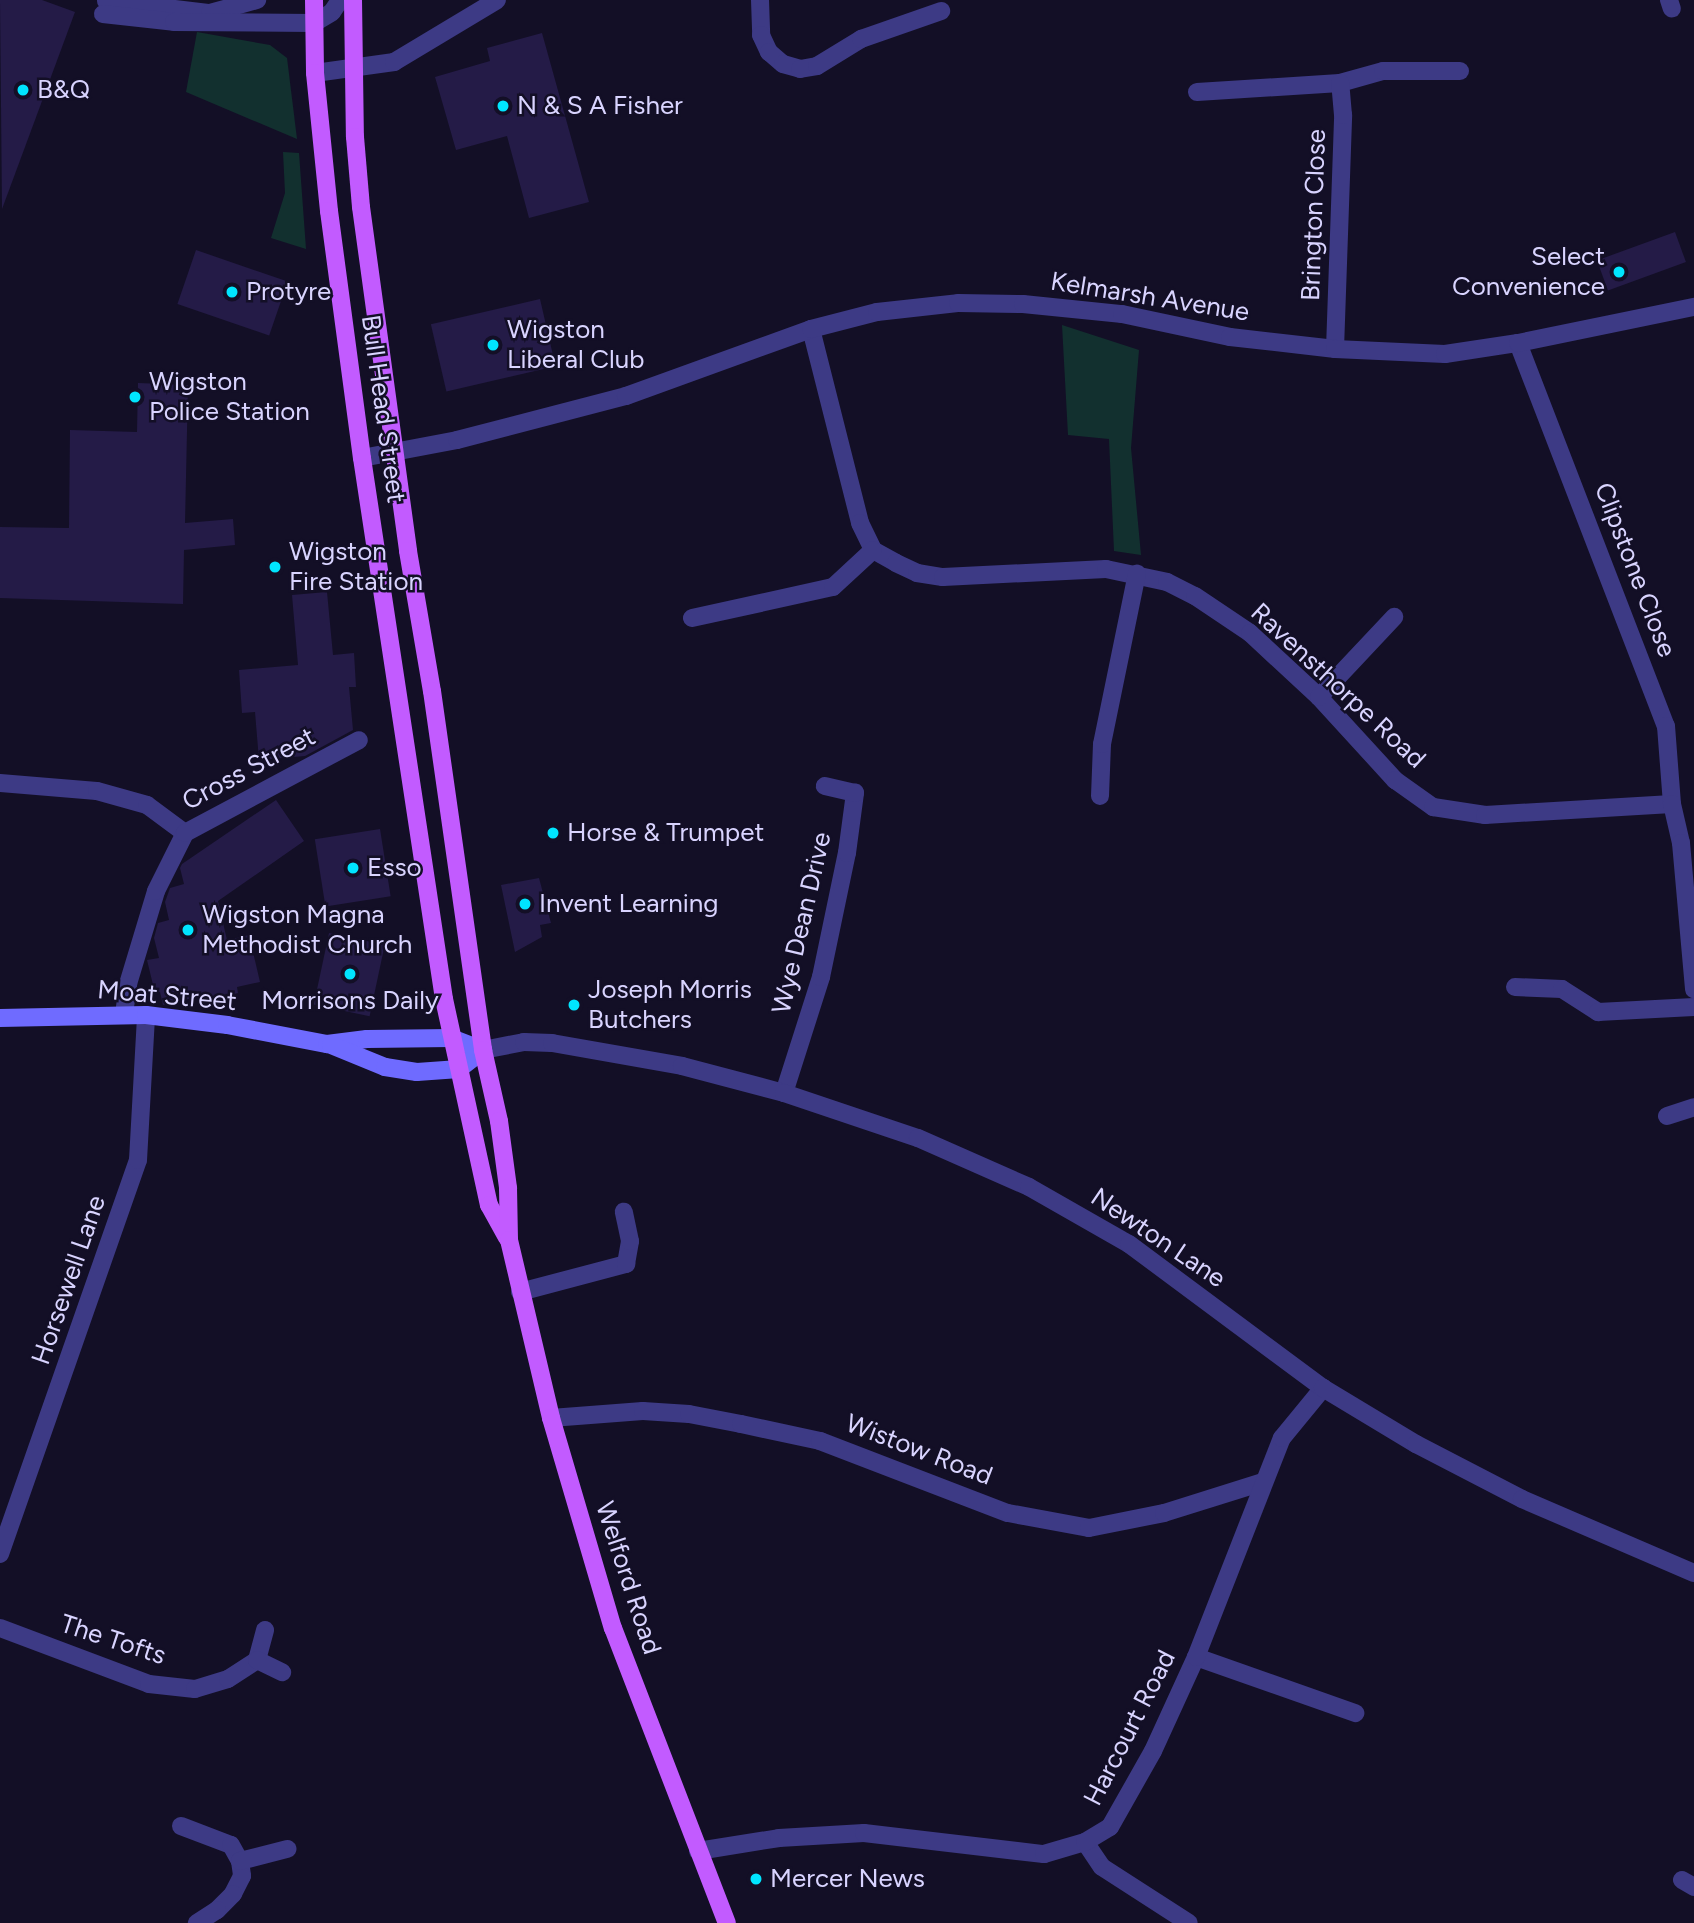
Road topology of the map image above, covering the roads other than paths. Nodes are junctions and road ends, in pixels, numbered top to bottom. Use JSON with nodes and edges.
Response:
{"nodes":[{"id":1,"x":257,"y":0,"type":"edge"},
{"id":2,"x":314,"y":0,"type":"edge"},
{"id":3,"x":340,"y":0,"type":"edge"},
{"id":4,"x":353,"y":0,"type":"edge"},
{"id":5,"x":497,"y":0,"type":"edge"},
{"id":6,"x":760,"y":0,"type":"edge"},
{"id":7,"x":105,"y":8,"type":"edge"},
{"id":8,"x":941,"y":11,"type":"dead end"},
{"id":9,"x":314,"y":23,"type":"junction"},
{"id":10,"x":353,"y":69,"type":"junction"},
{"id":11,"x":1460,"y":71,"type":"dead end"},
{"id":12,"x":315,"y":73,"type":"junction"},
{"id":13,"x":1340,"y":83,"type":"junction"},
{"id":14,"x":1197,"y":92,"type":"dead end"},
{"id":15,"x":1694,"y":307,"type":"edge"},
{"id":16,"x":811,"y":329,"type":"junction"},
{"id":17,"x":1518,"y":343,"type":"junction"},
{"id":18,"x":1335,"y":349,"type":"junction"},
{"id":19,"x":395,"y":453,"type":"junction"},
{"id":20,"x":362,"y":458,"type":"junction"},
{"id":21,"x":873,"y":550,"type":"junction"},
{"id":22,"x":1137,"y":574,"type":"junction"},
{"id":23,"x":1394,"y":617,"type":"dead end"},
{"id":24,"x":692,"y":618,"type":"dead end"},
{"id":25,"x":1319,"y":697,"type":"junction"},
{"id":26,"x":359,"y":740,"type":"dead end"},
{"id":27,"x":0,"y":783,"type":"edge"},
{"id":28,"x":825,"y":786,"type":"dead end"},
{"id":29,"x":1100,"y":796,"type":"dead end"},
{"id":30,"x":1672,"y":804,"type":"junction"},
{"id":31,"x":185,"y":833,"type":"junction"},
{"id":32,"x":1515,"y":987,"type":"dead end"},
{"id":33,"x":1694,"y":989,"type":"edge"},
{"id":34,"x":1694,"y":1007,"type":"edge"},
{"id":35,"x":124,"y":1014,"type":"junction"},
{"id":36,"x":146,"y":1015,"type":"junction"},
{"id":37,"x":0,"y":1018,"type":"edge"},
{"id":38,"x":451,"y":1038,"type":"junction"},
{"id":39,"x":327,"y":1044,"type":"junction"},
{"id":40,"x":483,"y":1050,"type":"junction"},
{"id":41,"x":459,"y":1069,"type":"junction"},
{"id":42,"x":784,"y":1093,"type":"junction"},
{"id":43,"x":1694,"y":1107,"type":"edge"},
{"id":44,"x":1667,"y":1116,"type":"dead end"},
{"id":45,"x":624,"y":1212,"type":"dead end"},
{"id":46,"x":509,"y":1240,"type":"junction"},
{"id":47,"x":520,"y":1292,"type":"junction"},
{"id":48,"x":1323,"y":1388,"type":"junction"},
{"id":49,"x":551,"y":1418,"type":"junction"},
{"id":50,"x":1263,"y":1482,"type":"junction"},
{"id":51,"x":0,"y":1554,"type":"edge"},
{"id":52,"x":1694,"y":1573,"type":"edge"},
{"id":53,"x":0,"y":1628,"type":"edge"},
{"id":54,"x":265,"y":1630,"type":"dead end"},
{"id":55,"x":1196,"y":1657,"type":"junction"},
{"id":56,"x":257,"y":1660,"type":"junction"},
{"id":57,"x":282,"y":1672,"type":"dead end"},
{"id":58,"x":1355,"y":1713,"type":"dead end"},
{"id":59,"x":181,"y":1826,"type":"dead end"},
{"id":60,"x":1085,"y":1842,"type":"junction"},
{"id":61,"x":287,"y":1849,"type":"dead end"},
{"id":62,"x":698,"y":1851,"type":"junction"},
{"id":63,"x":240,"y":1861,"type":"junction"},
{"id":64,"x":197,"y":1923,"type":"edge"},
{"id":65,"x":727,"y":1923,"type":"edge"},
{"id":66,"x":1189,"y":1923,"type":"edge"}],
"edges":[{"from":1,"to":7,"type":"street"},
{"from":2,"to":9,"type":"main road","name":"Bull Head Street"},
{"from":3,"to":9,"type":"street"},
{"from":4,"to":10,"type":"main road","name":"Bull Head Street"},
{"from":5,"to":10,"type":"street"},
{"from":6,"to":8,"type":"street"},
{"from":7,"to":9,"type":"street"},
{"from":9,"to":12,"type":"main road","name":"Bull Head Street"},
{"from":10,"to":12,"type":"street"},
{"from":10,"to":19,"type":"main road","name":"Bull Head Street"},
{"from":11,"to":13,"type":"street"},
{"from":12,"to":20,"type":"main road","name":"Bull Head Street"},
{"from":13,"to":14,"type":"street"},
{"from":13,"to":18,"type":"street","name":"Brington Close"},
{"from":15,"to":17,"type":"street","name":"Kelmarsh Avenue"},
{"from":16,"to":18,"type":"street","name":"Kelmarsh Avenue"},
{"from":16,"to":19,"type":"street","name":"Kelmarsh Avenue"},
{"from":16,"to":21,"type":"street"},
{"from":17,"to":18,"type":"street","name":"Kelmarsh Avenue"},
{"from":17,"to":30,"type":"street","name":"Clipstone Close"},
{"from":19,"to":20,"type":"street","name":"Kelmarsh Avenue"},
{"from":19,"to":40,"type":"main road","name":"Bull Head Street"},
{"from":20,"to":38,"type":"main road","name":"Bull Head Street"},
{"from":21,"to":22,"type":"street","name":"Ravensthorpe Road"},
{"from":21,"to":24,"type":"street"},
{"from":22,"to":25,"type":"street","name":"Ravensthorpe Road"},
{"from":22,"to":29,"type":"street"},
{"from":23,"to":25,"type":"street"},
{"from":25,"to":30,"type":"street","name":"Ravensthorpe Road"},
{"from":26,"to":31,"type":"street","name":"Cross Street"},
{"from":27,"to":31,"type":"street"},
{"from":28,"to":42,"type":"street","name":"Wye Dean Drive"},
{"from":30,"to":33,"type":"street","name":"Clipstone Close"},
{"from":31,"to":35,"type":"street","name":"Cross Street"},
{"from":32,"to":34,"type":"street"},
{"from":35,"to":36,"type":"main road","name":"Moat Street"},
{"from":35,"to":37,"type":"main road","name":"Moat Street"},
{"from":36,"to":39,"type":"main road","name":"Moat Street"},
{"from":36,"to":51,"type":"street","name":"Horsewell Lane"},
{"from":38,"to":39,"type":"main road","name":"Moat Street"},
{"from":38,"to":40,"type":"main road","name":"Moat Street"},
{"from":38,"to":41,"type":"main road","name":"Welford Road"},
{"from":39,"to":41,"type":"main road","name":"Moat Street"},
{"from":40,"to":41,"type":"main road"},
{"from":40,"to":42,"type":"street","name":"Newton Lane"},
{"from":40,"to":46,"type":"main road","name":"Welford Road"},
{"from":41,"to":46,"type":"main road","name":"Welford Road"},
{"from":42,"to":48,"type":"street","name":"Newton Lane"},
{"from":43,"to":44,"type":"street"},
{"from":45,"to":47,"type":"street"},
{"from":46,"to":47,"type":"main road","name":"Welford Road"},
{"from":47,"to":49,"type":"main road","name":"Welford Road"},
{"from":48,"to":50,"type":"street","name":"Harcourt Road"},
{"from":48,"to":52,"type":"street","name":"Newton Lane"},
{"from":49,"to":50,"type":"street","name":"Wistow Road"},
{"from":49,"to":62,"type":"main road","name":"Welford Road"},
{"from":50,"to":55,"type":"street","name":"Harcourt Road"},
{"from":53,"to":56,"type":"street","name":"The Tofts"},
{"from":54,"to":56,"type":"street"},
{"from":55,"to":58,"type":"street"},
{"from":55,"to":60,"type":"street","name":"Harcourt Road"},
{"from":56,"to":57,"type":"street"},
{"from":59,"to":63,"type":"street"},
{"from":60,"to":62,"type":"street","name":"Harcourt Road"},
{"from":60,"to":66,"type":"street"},
{"from":61,"to":63,"type":"street"},
{"from":62,"to":65,"type":"main road","name":"Welford Road"},
{"from":63,"to":64,"type":"street"}]}
